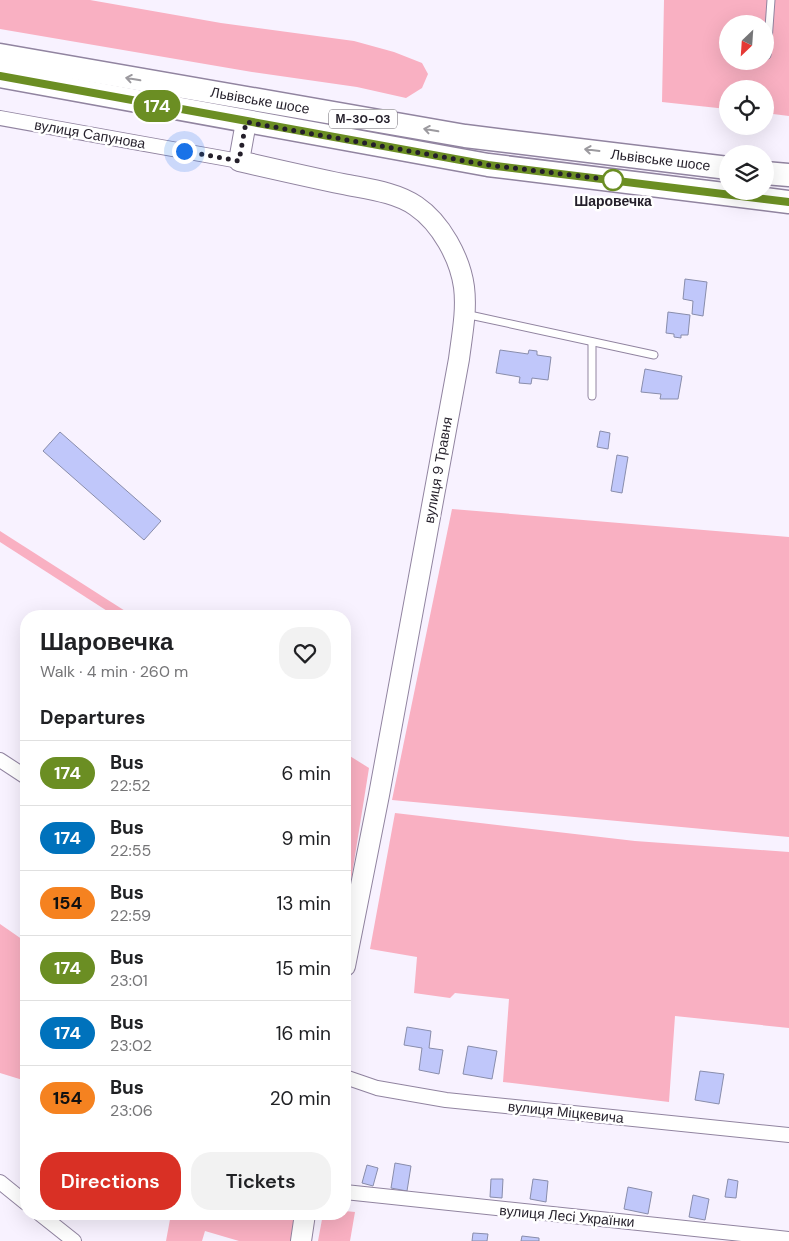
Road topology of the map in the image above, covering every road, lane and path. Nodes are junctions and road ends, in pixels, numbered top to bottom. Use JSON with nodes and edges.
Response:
{"nodes":[{"id":1,"x":771,"y":0,"type":"edge"},
{"id":2,"x":770,"y":15,"type":"edge"},
{"id":3,"x":0,"y":55,"type":"edge"},
{"id":4,"x":0,"y":76,"type":"edge"},
{"id":5,"x":0,"y":118,"type":"edge"},
{"id":6,"x":246,"y":122,"type":"junction"},
{"id":7,"x":239,"y":161,"type":"junction"},
{"id":8,"x":719,"y":167,"type":"edge"},
{"id":9,"x":774,"y":174,"type":"edge"},
{"id":10,"x":789,"y":175,"type":"edge"},
{"id":11,"x":789,"y":202,"type":"edge"},
{"id":12,"x":465,"y":314,"type":"junction"},
{"id":13,"x":592,"y":342,"type":"junction"},
{"id":14,"x":654,"y":355,"type":"dead end"},
{"id":15,"x":592,"y":396,"type":"dead end"},
{"id":16,"x":0,"y":760,"type":"edge"},
{"id":17,"x":20,"y":773,"type":"edge"},
{"id":18,"x":351,"y":936,"type":"edge"},
{"id":19,"x":351,"y":1079,"type":"edge"},
{"id":20,"x":789,"y":1135,"type":"edge"},
{"id":21,"x":0,"y":1182,"type":"edge"},
{"id":22,"x":351,"y":1193,"type":"edge"},
{"id":23,"x":20,"y":1198,"type":"edge"},
{"id":24,"x":48,"y":1220,"type":"edge"},
{"id":25,"x":304,"y":1220,"type":"edge"},
{"id":26,"x":789,"y":1239,"type":"edge"},
{"id":27,"x":74,"y":1241,"type":"edge"},
{"id":28,"x":301,"y":1241,"type":"edge"}],
"edges":[{"from":1,"to":2,"type":"lane"},
{"from":8,"to":3,"type":"main road","name":"Львівське шосе","number":"М-30-03","one_way":true},
{"from":4,"to":6,"type":"main road","name":"Львівське шосе","number":"М-30-03"},
{"from":5,"to":7,"type":"street","name":"вулиця Сапунова"},
{"from":6,"to":7,"type":"street"},
{"from":6,"to":11,"type":"main road","name":"Львівське шосе","number":"М-30-03"},
{"from":7,"to":12,"type":"street","name":"вулиця 9 Травня"},
{"from":9,"to":10,"type":"main road"},
{"from":12,"to":13,"type":"lane"},
{"from":12,"to":18,"type":"street","name":"вулиця 9 Травня"},
{"from":13,"to":14,"type":"lane"},
{"from":13,"to":15,"type":"lane"},
{"from":16,"to":17,"type":"street"},
{"from":19,"to":20,"type":"street","name":"вулиця Міцкевича"},
{"from":21,"to":23,"type":"street"},
{"from":22,"to":26,"type":"street","name":"вулиця Лесі Українки"},
{"from":24,"to":27,"type":"street"},
{"from":25,"to":28,"type":"street"}]}
